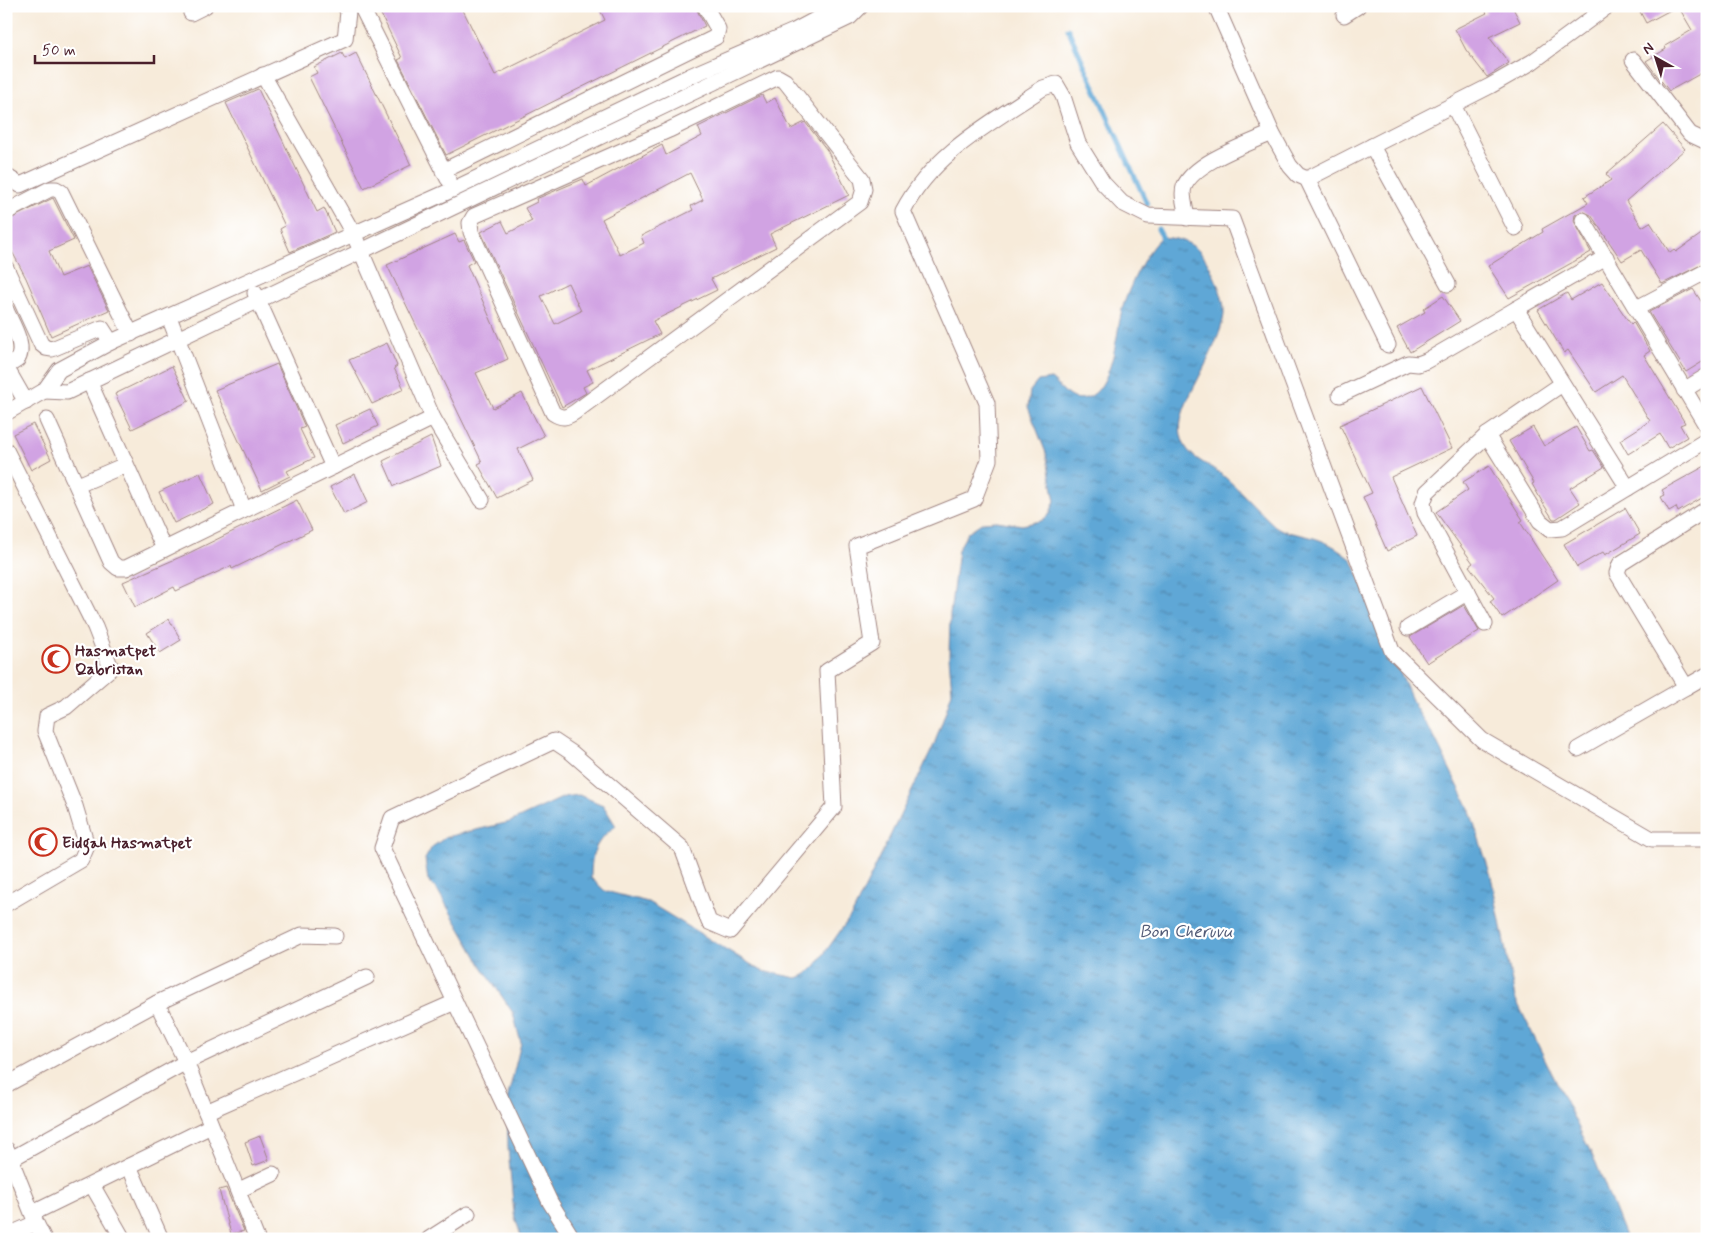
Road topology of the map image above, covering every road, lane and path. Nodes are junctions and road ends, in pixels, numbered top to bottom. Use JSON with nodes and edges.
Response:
{"nodes":[{"id":1,"x":206,"y":6,"type":"edge"},
{"id":2,"x":345,"y":6,"type":"edge"},
{"id":3,"x":361,"y":6,"type":"edge"},
{"id":4,"x":705,"y":6,"type":"edge"},
{"id":5,"x":841,"y":6,"type":"edge"},
{"id":6,"x":861,"y":6,"type":"edge"},
{"id":7,"x":1216,"y":6,"type":"edge"},
{"id":8,"x":1358,"y":6,"type":"edge"},
{"id":9,"x":1608,"y":6,"type":"edge"},
{"id":10,"x":191,"y":13,"type":"dead end"},
{"id":11,"x":1344,"y":15,"type":"dead end"},
{"id":12,"x":796,"y":36,"type":"junction"},
{"id":13,"x":716,"y":37,"type":"junction"},
{"id":14,"x":697,"y":48,"type":"junction"},
{"id":15,"x":742,"y":52,"type":"junction"},
{"id":16,"x":1633,"y":60,"type":"dead end"},
{"id":17,"x":263,"y":75,"type":"junction"},
{"id":18,"x":690,"y":76,"type":"junction"},
{"id":19,"x":663,"y":89,"type":"junction"},
{"id":20,"x":670,"y":103,"type":"junction"},
{"id":21,"x":1453,"y":105,"type":"junction"},
{"id":22,"x":692,"y":117,"type":"junction"},
{"id":23,"x":669,"y":130,"type":"junction"},
{"id":24,"x":1272,"y":133,"type":"junction"},
{"id":25,"x":1707,"y":142,"type":"edge"},
{"id":26,"x":1372,"y":146,"type":"junction"},
{"id":27,"x":443,"y":171,"type":"junction"},
{"id":28,"x":6,"y":176,"type":"edge"},
{"id":29,"x":1307,"y":179,"type":"junction"},
{"id":30,"x":452,"y":190,"type":"junction"},
{"id":31,"x":6,"y":212,"type":"edge"},
{"id":32,"x":1187,"y":218,"type":"junction"},
{"id":33,"x":1583,"y":220,"type":"dead end"},
{"id":34,"x":1515,"y":228,"type":"dead end"},
{"id":35,"x":354,"y":235,"type":"junction"},
{"id":36,"x":362,"y":250,"type":"junction"},
{"id":37,"x":1606,"y":256,"type":"junction"},
{"id":38,"x":6,"y":268,"type":"edge"},
{"id":39,"x":1707,"y":272,"type":"edge"},
{"id":40,"x":250,"y":282,"type":"junction"},
{"id":41,"x":1448,"y":284,"type":"dead end"},
{"id":42,"x":258,"y":300,"type":"junction"},
{"id":43,"x":1637,"y":308,"type":"junction"},
{"id":44,"x":1516,"y":309,"type":"junction"},
{"id":45,"x":6,"y":310,"type":"edge"},
{"id":46,"x":169,"y":317,"type":"junction"},
{"id":47,"x":131,"y":334,"type":"junction"},
{"id":48,"x":178,"y":339,"type":"junction"},
{"id":49,"x":111,"y":342,"type":"junction"},
{"id":50,"x":1388,"y":345,"type":"dead end"},
{"id":51,"x":6,"y":367,"type":"edge"},
{"id":52,"x":1707,"y":376,"type":"edge"},
{"id":53,"x":89,"y":381,"type":"junction"},
{"id":54,"x":1562,"y":384,"type":"junction"},
{"id":55,"x":1684,"y":390,"type":"junction"},
{"id":56,"x":44,"y":391,"type":"junction"},
{"id":57,"x":1340,"y":395,"type":"dead end"},
{"id":58,"x":26,"y":402,"type":"junction"},
{"id":59,"x":6,"y":413,"type":"edge"},
{"id":60,"x":434,"y":418,"type":"junction"},
{"id":61,"x":47,"y":420,"type":"dead end"},
{"id":62,"x":1707,"y":427,"type":"edge"},
{"id":63,"x":1487,"y":434,"type":"junction"},
{"id":64,"x":1707,"y":440,"type":"edge"},
{"id":65,"x":6,"y":450,"type":"edge"},
{"id":66,"x":125,"y":464,"type":"junction"},
{"id":67,"x":333,"y":467,"type":"junction"},
{"id":68,"x":78,"y":485,"type":"junction"},
{"id":69,"x":1628,"y":488,"type":"junction"},
{"id":70,"x":482,"y":500,"type":"dead end"},
{"id":71,"x":1707,"y":509,"type":"edge"},
{"id":72,"x":244,"y":510,"type":"junction"},
{"id":73,"x":164,"y":549,"type":"junction"},
{"id":74,"x":1468,"y":592,"type":"junction"},
{"id":75,"x":1485,"y":624,"type":"dead end"},
{"id":76,"x":1408,"y":628,"type":"dead end"},
{"id":77,"x":1707,"y":675,"type":"edge"},
{"id":78,"x":1686,"y":687,"type":"junction"},
{"id":79,"x":1578,"y":749,"type":"dead end"},
{"id":80,"x":1707,"y":839,"type":"edge"},
{"id":81,"x":6,"y":904,"type":"edge"},
{"id":82,"x":335,"y":936,"type":"dead end"},
{"id":83,"x":367,"y":977,"type":"dead end"},
{"id":84,"x":455,"y":1002,"type":"junction"},
{"id":85,"x":157,"y":1003,"type":"junction"},
{"id":86,"x":186,"y":1062,"type":"junction"},
{"id":87,"x":6,"y":1085,"type":"edge"},
{"id":88,"x":208,"y":1119,"type":"junction"},
{"id":89,"x":9,"y":1154,"type":"edge"},
{"id":90,"x":129,"y":1166,"type":"junction"},
{"id":91,"x":273,"y":1174,"type":"dead end"},
{"id":92,"x":92,"y":1185,"type":"junction"},
{"id":93,"x":239,"y":1190,"type":"junction"},
{"id":94,"x":468,"y":1214,"type":"dead end"},
{"id":95,"x":35,"y":1218,"type":"junction"},
{"id":96,"x":6,"y":1236,"type":"edge"},
{"id":97,"x":44,"y":1239,"type":"edge"},
{"id":98,"x":123,"y":1239,"type":"edge"},
{"id":99,"x":162,"y":1239,"type":"edge"},
{"id":100,"x":256,"y":1239,"type":"edge"},
{"id":101,"x":429,"y":1239,"type":"edge"},
{"id":102,"x":572,"y":1239,"type":"edge"}],
"edges":[{"from":1,"to":10,"type":"street"},
{"from":2,"to":17,"type":"street"},
{"from":3,"to":27,"type":"street"},
{"from":4,"to":13,"type":"street"},
{"from":5,"to":12,"type":"street"},
{"from":6,"to":12,"type":"street"},
{"from":7,"to":24,"type":"street"},
{"from":8,"to":11,"type":"street"},
{"from":9,"to":21,"type":"street"},
{"from":12,"to":15,"type":"street"},
{"from":12,"to":20,"type":"street"},
{"from":13,"to":14,"type":"street"},
{"from":13,"to":15,"type":"street"},
{"from":14,"to":18,"type":"street"},
{"from":14,"to":27,"type":"street"},
{"from":15,"to":18,"type":"street"},
{"from":16,"to":25,"type":"street"},
{"from":17,"to":28,"type":"street"},
{"from":17,"to":35,"type":"street"},
{"from":18,"to":19,"type":"street"},
{"from":19,"to":20,"type":"street"},
{"from":19,"to":30,"type":"street"},
{"from":20,"to":22,"type":"street"},
{"from":20,"to":23,"type":"street"},
{"from":20,"to":36,"type":"street"},
{"from":21,"to":26,"type":"street"},
{"from":21,"to":34,"type":"street"},
{"from":22,"to":23,"type":"street"},
{"from":22,"to":23,"type":"street"},
{"from":24,"to":29,"type":"street"},
{"from":24,"to":32,"type":"street"},
{"from":26,"to":29,"type":"street"},
{"from":26,"to":41,"type":"street"},
{"from":27,"to":30,"type":"street"},
{"from":29,"to":50,"type":"street"},
{"from":30,"to":35,"type":"street"},
{"from":31,"to":47,"type":"street"},
{"from":32,"to":80,"type":"street"},
{"from":32,"to":84,"type":"street"},
{"from":33,"to":37,"type":"street"},
{"from":35,"to":36,"type":"street"},
{"from":35,"to":40,"type":"street"},
{"from":36,"to":42,"type":"street"},
{"from":36,"to":60,"type":"street"},
{"from":37,"to":43,"type":"street"},
{"from":37,"to":44,"type":"street"},
{"from":38,"to":49,"type":"street"},
{"from":39,"to":43,"type":"street"},
{"from":40,"to":42,"type":"street"},
{"from":40,"to":46,"type":"street"},
{"from":42,"to":48,"type":"street"},
{"from":42,"to":67,"type":"street"},
{"from":43,"to":55,"type":"street"},
{"from":44,"to":54,"type":"street"},
{"from":44,"to":57,"type":"street"},
{"from":45,"to":51,"type":"street"},
{"from":46,"to":47,"type":"street"},
{"from":46,"to":48,"type":"street"},
{"from":47,"to":49,"type":"street"},
{"from":48,"to":53,"type":"street"},
{"from":48,"to":72,"type":"street"},
{"from":49,"to":56,"type":"street"},
{"from":51,"to":58,"type":"street"},
{"from":52,"to":55,"type":"street"},
{"from":53,"to":56,"type":"street"},
{"from":53,"to":66,"type":"street"},
{"from":54,"to":63,"type":"street"},
{"from":54,"to":69,"type":"street"},
{"from":55,"to":62,"type":"street"},
{"from":56,"to":58,"type":"street"},
{"from":58,"to":59,"type":"street"},
{"from":60,"to":67,"type":"street"},
{"from":60,"to":70,"type":"street"},
{"from":61,"to":68,"type":"street"},
{"from":63,"to":69,"type":"street"},
{"from":63,"to":74,"type":"street"},
{"from":64,"to":69,"type":"street"},
{"from":65,"to":81,"type":"street"},
{"from":66,"to":68,"type":"street"},
{"from":66,"to":73,"type":"street"},
{"from":67,"to":72,"type":"street"},
{"from":68,"to":73,"type":"street"},
{"from":71,"to":78,"type":"street"},
{"from":72,"to":73,"type":"street"},
{"from":74,"to":75,"type":"street"},
{"from":74,"to":76,"type":"street"},
{"from":77,"to":78,"type":"street"},
{"from":78,"to":79,"type":"street"},
{"from":82,"to":85,"type":"street"},
{"from":83,"to":86,"type":"street"},
{"from":84,"to":88,"type":"street"},
{"from":84,"to":102,"type":"street"},
{"from":85,"to":86,"type":"street"},
{"from":85,"to":87,"type":"street"},
{"from":86,"to":88,"type":"street"},
{"from":86,"to":89,"type":"street"},
{"from":88,"to":90,"type":"street"},
{"from":88,"to":93,"type":"street"},
{"from":89,"to":95,"type":"street"},
{"from":90,"to":92,"type":"street"},
{"from":90,"to":99,"type":"street"},
{"from":91,"to":93,"type":"street"},
{"from":92,"to":95,"type":"street"},
{"from":92,"to":98,"type":"street"},
{"from":93,"to":100,"type":"street"},
{"from":94,"to":101,"type":"street"},
{"from":95,"to":96,"type":"street"},
{"from":95,"to":97,"type":"street"}]}
